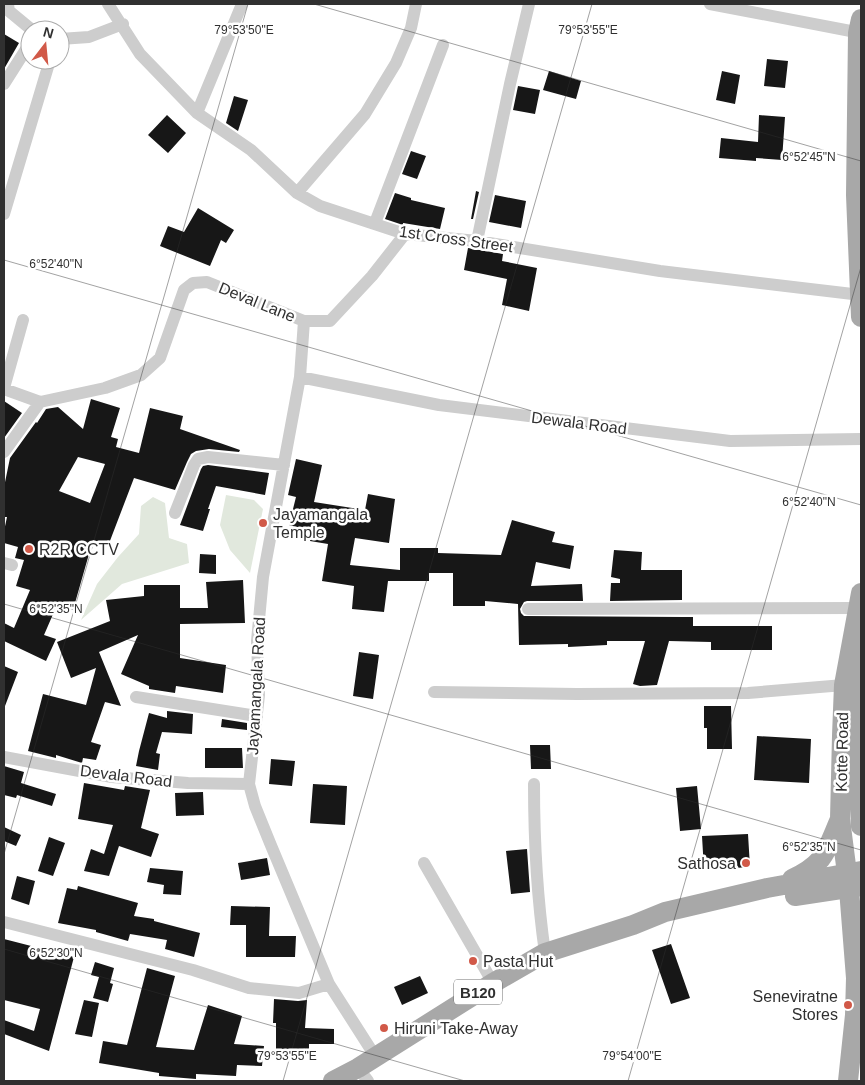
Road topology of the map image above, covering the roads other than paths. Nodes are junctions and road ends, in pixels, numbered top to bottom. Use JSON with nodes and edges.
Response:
{"nodes":[{"id":1,"x":8,"y":4,"type":"edge"},
{"id":2,"x":108,"y":4,"type":"edge"},
{"id":3,"x":242,"y":4,"type":"edge"},
{"id":4,"x":416,"y":4,"type":"edge"},
{"id":5,"x":529,"y":4,"type":"edge"},
{"id":6,"x":710,"y":4,"type":"edge"},
{"id":7,"x":20,"y":20,"type":"edge"},
{"id":8,"x":123,"y":24,"type":"junction"},
{"id":9,"x":860,"y":28,"type":"edge"},
{"id":10,"x":70,"y":38,"type":"edge"},
{"id":11,"x":443,"y":45,"type":"dead end"},
{"id":12,"x":20,"y":59,"type":"edge"},
{"id":13,"x":47,"y":70,"type":"edge"},
{"id":14,"x":4,"y":84,"type":"edge"},
{"id":15,"x":197,"y":113,"type":"junction"},
{"id":16,"x":297,"y":193,"type":"junction"},
{"id":17,"x":859,"y":194,"type":"edge"},
{"id":18,"x":4,"y":214,"type":"edge"},
{"id":19,"x":375,"y":223,"type":"junction"},
{"id":20,"x":405,"y":234,"type":"junction"},
{"id":21,"x":477,"y":241,"type":"junction"},
{"id":22,"x":860,"y":295,"type":"edge"},
{"id":23,"x":861,"y":317,"type":"edge"},
{"id":24,"x":23,"y":320,"type":"dead end"},
{"id":25,"x":304,"y":321,"type":"junction"},
{"id":26,"x":300,"y":377,"type":"junction"},
{"id":27,"x":4,"y":388,"type":"edge"},
{"id":28,"x":40,"y":402,"type":"junction"},
{"id":29,"x":861,"y":439,"type":"edge"},
{"id":30,"x":4,"y":452,"type":"edge"},
{"id":31,"x":284,"y":465,"type":"junction"},
{"id":32,"x":175,"y":513,"type":"dead end"},
{"id":33,"x":860,"y":600,"type":"edge"},
{"id":34,"x":528,"y":610,"type":"dead end"},
{"id":35,"x":855,"y":683,"type":"edge"},
{"id":36,"x":434,"y":692,"type":"dead end"},
{"id":37,"x":136,"y":696,"type":"dead end"},
{"id":38,"x":257,"y":716,"type":"junction"},
{"id":39,"x":860,"y":736,"type":"edge"},
{"id":40,"x":4,"y":757,"type":"edge"},
{"id":41,"x":249,"y":784,"type":"junction"},
{"id":42,"x":534,"y":784,"type":"dead end"},
{"id":43,"x":840,"y":818,"type":"junction"},
{"id":44,"x":861,"y":826,"type":"edge"},
{"id":45,"x":424,"y":863,"type":"dead end"},
{"id":46,"x":855,"y":880,"type":"edge"},
{"id":47,"x":779,"y":886,"type":"junction"},
{"id":48,"x":4,"y":922,"type":"edge"},
{"id":49,"x":633,"y":925,"type":"junction"},
{"id":50,"x":545,"y":953,"type":"junction"},
{"id":51,"x":493,"y":983,"type":"junction"},
{"id":52,"x":329,"y":984,"type":"junction"},
{"id":53,"x":375,"y":1056,"type":"junction"},
{"id":54,"x":363,"y":1074,"type":"edge"},
{"id":55,"x":333,"y":1081,"type":"edge"},
{"id":56,"x":848,"y":1081,"type":"edge"}],
"edges":[{"from":1,"to":7,"type":"street"},
{"from":2,"to":8,"type":"street","name":"1st Cross Street"},
{"from":3,"to":15,"type":"street"},
{"from":4,"to":16,"type":"street"},
{"from":5,"to":21,"type":"street"},
{"from":6,"to":9,"type":"street"},
{"from":8,"to":10,"type":"street"},
{"from":8,"to":15,"type":"street","name":"1st Cross Street"},
{"from":9,"to":17,"type":"main road"},
{"from":11,"to":19,"type":"street"},
{"from":12,"to":14,"type":"street"},
{"from":13,"to":18,"type":"street"},
{"from":15,"to":16,"type":"street","name":"1st Cross Street"},
{"from":16,"to":19,"type":"street","name":"1st Cross Street"},
{"from":17,"to":22,"type":"main road"},
{"from":19,"to":20,"type":"street","name":"1st Cross Street"},
{"from":20,"to":21,"type":"street","name":"1st Cross Street"},
{"from":20,"to":25,"type":"street","name":"Deval Lane"},
{"from":21,"to":22,"type":"street","name":"1st Cross Street"},
{"from":22,"to":23,"type":"main road"},
{"from":24,"to":27,"type":"street"},
{"from":25,"to":26,"type":"street","name":"Jayamangala Road"},
{"from":25,"to":28,"type":"street","name":"Deval Lane"},
{"from":26,"to":29,"type":"street","name":"Dewala Road"},
{"from":26,"to":31,"type":"street","name":"Jayamangala Road"},
{"from":27,"to":28,"type":"street"},
{"from":28,"to":30,"type":"street"},
{"from":31,"to":32,"type":"street"},
{"from":31,"to":38,"type":"street","name":"Jayamangala Road"},
{"from":33,"to":34,"type":"street"},
{"from":33,"to":35,"type":"main road","name":"Kotte Road"},
{"from":35,"to":36,"type":"street"},
{"from":35,"to":39,"type":"main road","name":"Kotte Road"},
{"from":35,"to":43,"type":"main road","name":"Kotte Road"},
{"from":37,"to":38,"type":"street"},
{"from":38,"to":41,"type":"street","name":"Jayamangala Road"},
{"from":39,"to":44,"type":"main road","name":"Kotte Road"},
{"from":40,"to":41,"type":"street","name":"Devala Road"},
{"from":41,"to":52,"type":"street","name":"Jayamangala Road"},
{"from":42,"to":50,"type":"street"},
{"from":43,"to":46,"type":"main road","name":"Kotte Road"},
{"from":43,"to":47,"type":"main road"},
{"from":45,"to":51,"type":"street"},
{"from":46,"to":47,"type":"main road","number":"B120"},
{"from":46,"to":49,"type":"main road","number":"B120"},
{"from":46,"to":56,"type":"main road","name":"Kotte Road"},
{"from":47,"to":49,"type":"main road","number":"B120"},
{"from":48,"to":52,"type":"street"},
{"from":49,"to":50,"type":"main road","number":"B120"},
{"from":50,"to":51,"type":"main road","number":"B120"},
{"from":51,"to":53,"type":"main road","number":"B120"},
{"from":52,"to":53,"type":"street","name":"Jayamangala Road"},
{"from":53,"to":54,"type":"main road","number":"B120"},
{"from":54,"to":55,"type":"main road","number":"B120"}]}
